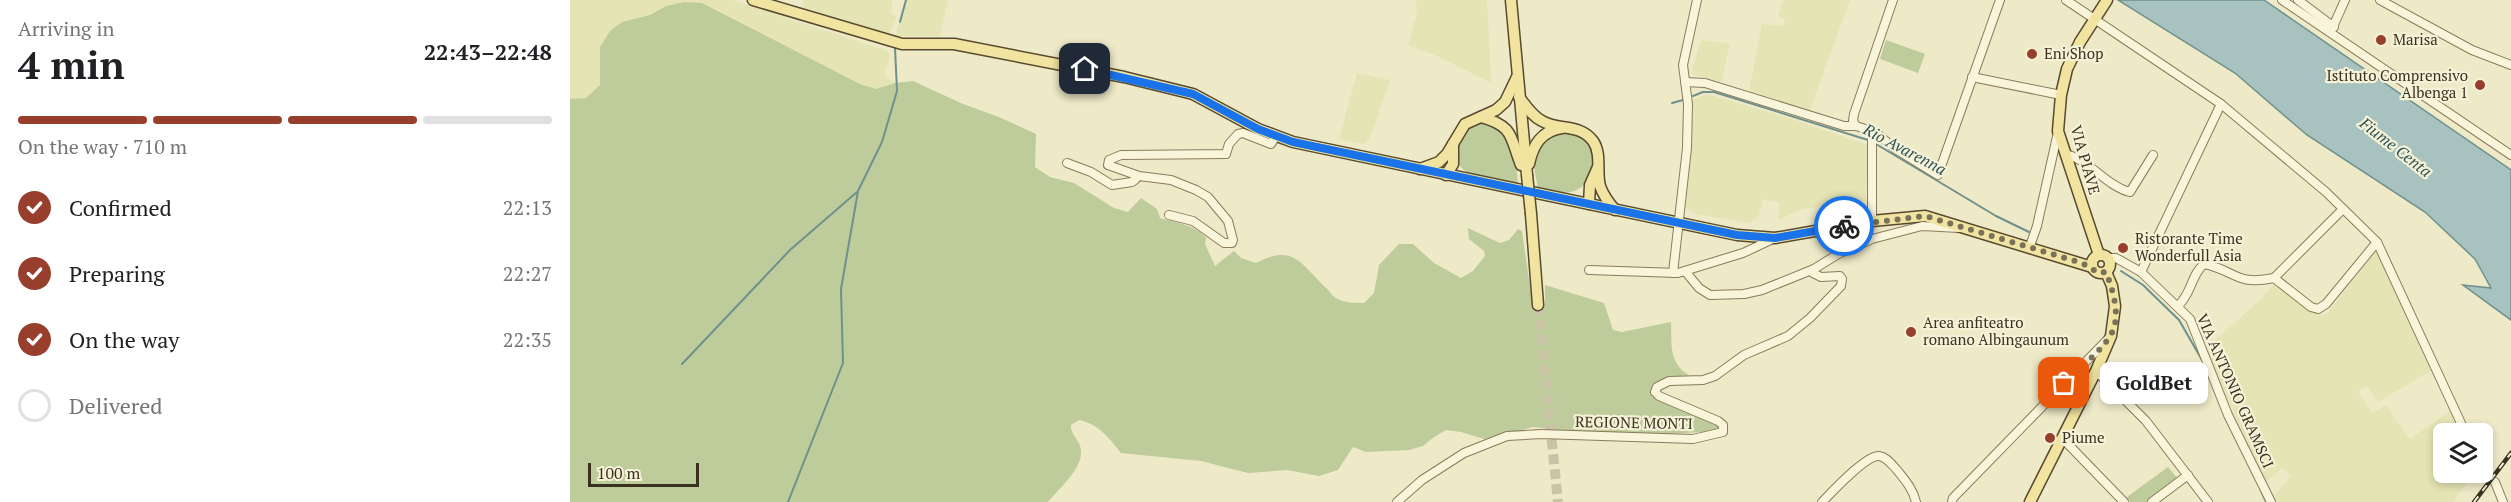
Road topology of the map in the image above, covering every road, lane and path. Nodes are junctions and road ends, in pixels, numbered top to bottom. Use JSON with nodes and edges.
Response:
{"nodes":[{"id":1,"x":753,"y":0,"type":"edge"},
{"id":2,"x":1511,"y":0,"type":"edge"},
{"id":3,"x":1697,"y":0,"type":"edge"},
{"id":4,"x":1893,"y":0,"type":"edge"},
{"id":5,"x":2000,"y":0,"type":"edge"},
{"id":6,"x":2066,"y":0,"type":"edge"},
{"id":7,"x":2282,"y":0,"type":"edge"},
{"id":8,"x":2298,"y":0,"type":"edge"},
{"id":9,"x":2345,"y":0,"type":"edge"},
{"id":10,"x":2380,"y":0,"type":"edge"},
{"id":11,"x":2397,"y":4,"type":"edge"},
{"id":12,"x":2104,"y":5,"type":"edge"},
{"id":13,"x":2094,"y":20,"type":"junction"},
{"id":14,"x":2332,"y":29,"type":"junction"},
{"id":15,"x":2511,"y":64,"type":"edge"},
{"id":16,"x":1518,"y":74,"type":"junction"},
{"id":17,"x":1972,"y":77,"type":"junction"},
{"id":18,"x":1685,"y":82,"type":"junction"},
{"id":19,"x":2061,"y":95,"type":"junction"},
{"id":20,"x":1519,"y":97,"type":"junction"},
{"id":21,"x":2221,"y":104,"type":"junction"},
{"id":22,"x":1480,"y":117,"type":"junction"},
{"id":23,"x":1856,"y":126,"type":"junction"},
{"id":24,"x":1568,"y":127,"type":"junction"},
{"id":25,"x":2058,"y":131,"type":"junction"},
{"id":26,"x":1276,"y":136,"type":"junction"},
{"id":27,"x":1872,"y":137,"type":"dead end"},
{"id":28,"x":2065,"y":154,"type":"junction"},
{"id":29,"x":1450,"y":155,"type":"junction"},
{"id":30,"x":2152,"y":155,"type":"dead end"},
{"id":31,"x":2511,"y":155,"type":"edge"},
{"id":32,"x":1067,"y":163,"type":"dead end"},
{"id":33,"x":1420,"y":169,"type":"junction"},
{"id":34,"x":1135,"y":175,"type":"junction"},
{"id":35,"x":1446,"y":175,"type":"junction"},
{"id":36,"x":1527,"y":176,"type":"junction"},
{"id":37,"x":1469,"y":180,"type":"junction"},
{"id":38,"x":1595,"y":185,"type":"junction"},
{"id":39,"x":1568,"y":199,"type":"junction"},
{"id":40,"x":1589,"y":204,"type":"junction"},
{"id":41,"x":1616,"y":210,"type":"junction"},
{"id":42,"x":2342,"y":210,"type":"junction"},
{"id":43,"x":1169,"y":215,"type":"dead end"},
{"id":44,"x":1872,"y":221,"type":"junction"},
{"id":45,"x":1678,"y":223,"type":"junction"},
{"id":46,"x":1962,"y":226,"type":"junction"},
{"id":47,"x":1775,"y":238,"type":"junction"},
{"id":48,"x":2377,"y":242,"type":"junction"},
{"id":49,"x":2030,"y":246,"type":"junction"},
{"id":50,"x":2104,"y":256,"type":"junction"},
{"id":51,"x":2092,"y":267,"type":"junction"},
{"id":52,"x":1814,"y":269,"type":"junction"},
{"id":53,"x":1590,"y":270,"type":"dead end"},
{"id":54,"x":1685,"y":271,"type":"junction"},
{"id":55,"x":2106,"y":272,"type":"junction"},
{"id":56,"x":2141,"y":272,"type":"junction"},
{"id":57,"x":1673,"y":273,"type":"junction"},
{"id":58,"x":2274,"y":278,"type":"junction"},
{"id":59,"x":1539,"y":305,"type":"tunnel mouth"},
{"id":60,"x":2178,"y":306,"type":"junction"},
{"id":61,"x":2111,"y":336,"type":"junction"},
{"id":62,"x":2096,"y":372,"type":"junction"},
{"id":63,"x":2461,"y":423,"type":"edge"},
{"id":64,"x":2063,"y":439,"type":"junction"},
{"id":65,"x":2188,"y":475,"type":"junction"},
{"id":66,"x":2495,"y":482,"type":"dead end"},
{"id":67,"x":1952,"y":501,"type":"edge"},
{"id":68,"x":1397,"y":502,"type":"edge"},
{"id":69,"x":1821,"y":502,"type":"edge"},
{"id":70,"x":1916,"y":502,"type":"edge"},
{"id":71,"x":2030,"y":502,"type":"edge"},
{"id":72,"x":2124,"y":502,"type":"edge"},
{"id":73,"x":2152,"y":502,"type":"edge"},
{"id":74,"x":2208,"y":502,"type":"edge"},
{"id":75,"x":2271,"y":502,"type":"edge"},
{"id":76,"x":2503,"y":502,"type":"edge"}],
"edges":[{"from":1,"to":26,"type":"main road"},
{"from":2,"to":16,"type":"main road"},
{"from":3,"to":18,"type":"street"},
{"from":4,"to":23,"type":"street"},
{"from":5,"to":17,"type":"street"},
{"from":6,"to":13,"type":"street"},
{"from":7,"to":14,"type":"street"},
{"from":8,"to":14,"type":"street"},
{"from":9,"to":14,"type":"street"},
{"from":10,"to":11,"type":"street"},
{"from":11,"to":15,"type":"street"},
{"from":12,"to":13,"type":"main road","name":"VIA PIAVE"},
{"from":13,"to":19,"type":"main road","name":"VIA PIAVE"},
{"from":13,"to":21,"type":"street"},
{"from":14,"to":31,"type":"street"},
{"from":16,"to":20,"type":"main road"},
{"from":16,"to":22,"type":"main road"},
{"from":17,"to":19,"type":"street"},
{"from":17,"to":23,"type":"street"},
{"from":18,"to":23,"type":"street"},
{"from":18,"to":45,"type":"street"},
{"from":19,"to":25,"type":"main road","name":"VIA PIAVE"},
{"from":20,"to":24,"type":"main road"},
{"from":20,"to":36,"type":"main road"},
{"from":21,"to":42,"type":"street"},
{"from":21,"to":56,"type":"street"},
{"from":22,"to":29,"type":"main road"},
{"from":22,"to":36,"type":"main road"},
{"from":24,"to":36,"type":"main road"},
{"from":24,"to":38,"type":"main road"},
{"from":25,"to":28,"type":"main road","name":"VIA PIAVE"},
{"from":25,"to":49,"type":"street"},
{"from":26,"to":33,"type":"main road"},
{"from":26,"to":34,"type":"street"},
{"from":27,"to":44,"type":"street"},
{"from":28,"to":30,"type":"street"},
{"from":28,"to":50,"type":"main road","name":"VIA PIAVE"},
{"from":29,"to":33,"type":"main road"},
{"from":29,"to":35,"type":"main road"},
{"from":29,"to":37,"type":"main road"},
{"from":32,"to":34,"type":"street"},
{"from":33,"to":35,"type":"main road"},
{"from":34,"to":43,"type":"street"},
{"from":35,"to":37,"type":"main road"},
{"from":36,"to":59,"type":"main road","bridge":true},
{"from":37,"to":39,"type":"main road"},
{"from":38,"to":39,"type":"main road"},
{"from":38,"to":40,"type":"main road"},
{"from":38,"to":41,"type":"main road"},
{"from":39,"to":40,"type":"main road"},
{"from":40,"to":41,"type":"main road"},
{"from":41,"to":45,"type":"main road"},
{"from":42,"to":48,"type":"street"},
{"from":42,"to":58,"type":"street"},
{"from":44,"to":46,"type":"main road"},
{"from":44,"to":47,"type":"main road"},
{"from":45,"to":47,"type":"main road"},
{"from":45,"to":57,"type":"street"},
{"from":46,"to":49,"type":"main road"},
{"from":46,"to":52,"type":"street"},
{"from":47,"to":54,"type":"street"},
{"from":48,"to":58,"type":"street"},
{"from":48,"to":63,"type":"street"},
{"from":49,"to":51,"type":"main road"},
{"from":50,"to":51,"type":"main road"},
{"from":50,"to":55,"type":"main road"},
{"from":50,"to":56,"type":"street","name":"VIA ANTONIO GRAMSCI"},
{"from":51,"to":55,"type":"main road"},
{"from":52,"to":54,"type":"street"},
{"from":52,"to":68,"type":"street","name":"REGIONE MONTI"},
{"from":53,"to":57,"type":"street"},
{"from":54,"to":57,"type":"street"},
{"from":55,"to":61,"type":"main road"},
{"from":56,"to":60,"type":"street","name":"VIA ANTONIO GRAMSCI"},
{"from":58,"to":60,"type":"street"},
{"from":60,"to":75,"type":"street","name":"VIA ANTONIO GRAMSCI"},
{"from":61,"to":62,"type":"main road"},
{"from":61,"to":67,"type":"street"},
{"from":62,"to":64,"type":"main road"},
{"from":62,"to":65,"type":"street"},
{"from":64,"to":71,"type":"main road"},
{"from":64,"to":72,"type":"street"},
{"from":65,"to":73,"type":"street"},
{"from":65,"to":74,"type":"street"},
{"from":66,"to":76,"type":"street"},
{"from":69,"to":70,"type":"street"}]}
